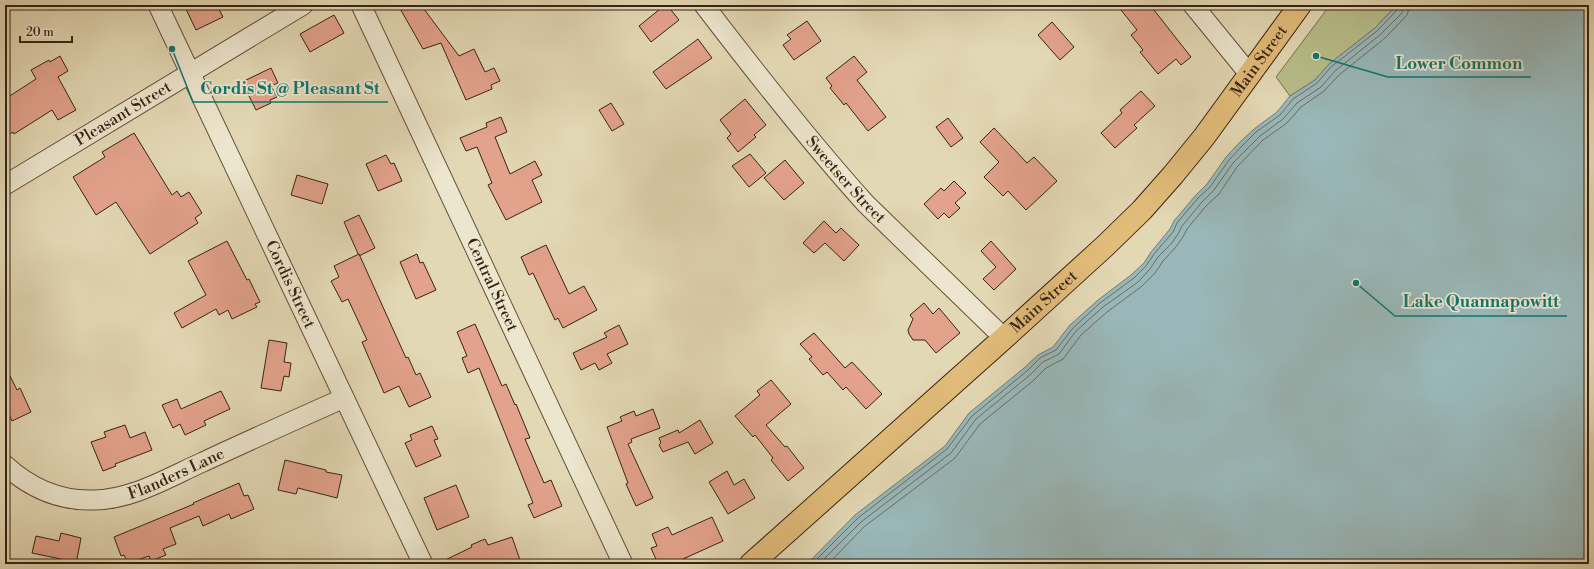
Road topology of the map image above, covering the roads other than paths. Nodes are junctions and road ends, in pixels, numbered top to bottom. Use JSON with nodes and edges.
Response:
{"nodes":[{"id":1,"x":158,"y":5,"type":"edge"},
{"id":2,"x":303,"y":5,"type":"edge"},
{"id":3,"x":360,"y":5,"type":"edge"},
{"id":4,"x":704,"y":5,"type":"edge"},
{"id":5,"x":1193,"y":5,"type":"edge"},
{"id":6,"x":1300,"y":5,"type":"edge"},
{"id":7,"x":191,"y":73,"type":"junction"},
{"id":8,"x":1250,"y":75,"type":"junction"},
{"id":9,"x":5,"y":185,"type":"edge"},
{"id":10,"x":1004,"y":338,"type":"junction"},
{"id":11,"x":344,"y":398,"type":"junction"},
{"id":12,"x":5,"y":465,"type":"edge"},
{"id":13,"x":423,"y":564,"type":"edge"},
{"id":14,"x":623,"y":564,"type":"edge"},
{"id":15,"x":751,"y":564,"type":"edge"}],
"edges":[{"from":1,"to":7,"type":"street","name":"Cordis Street"},
{"from":2,"to":7,"type":"street","name":"Pleasant Street"},
{"from":3,"to":14,"type":"street","name":"Central Street"},
{"from":4,"to":10,"type":"street","name":"Sweetser Street"},
{"from":5,"to":8,"type":"street"},
{"from":6,"to":8,"type":"main road","name":"Main Street"},
{"from":7,"to":9,"type":"street","name":"Pleasant Street"},
{"from":7,"to":11,"type":"street","name":"Cordis Street"},
{"from":8,"to":10,"type":"main road","name":"Main Street"},
{"from":10,"to":15,"type":"main road","name":"Main Street"},
{"from":11,"to":12,"type":"street","name":"Flanders Lane"},
{"from":11,"to":13,"type":"street","name":"Cordis Street"}]}
